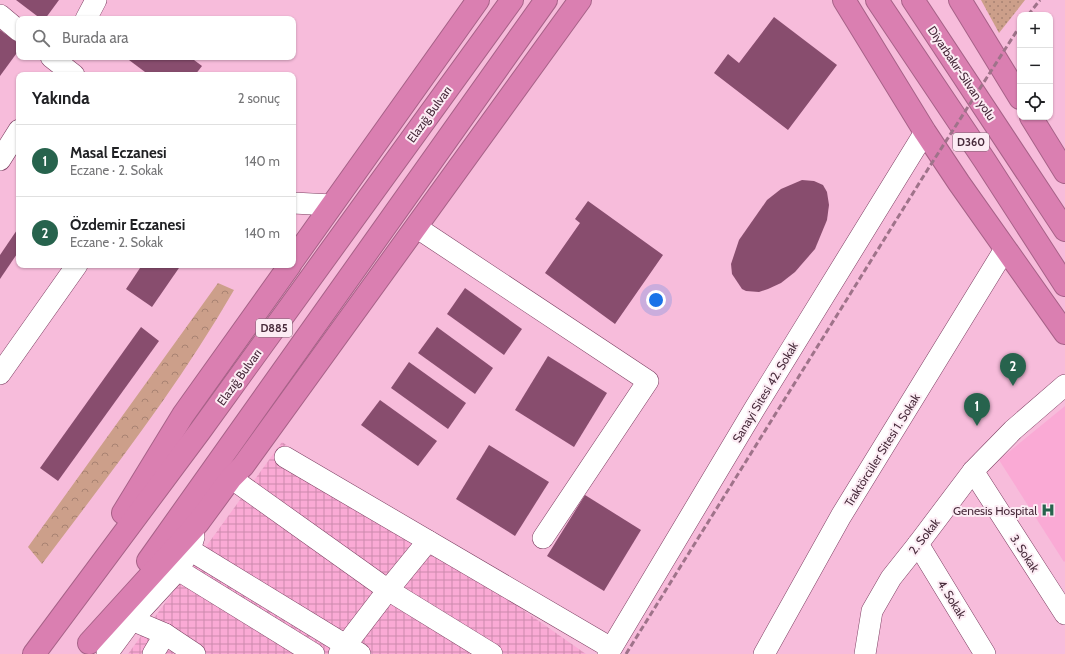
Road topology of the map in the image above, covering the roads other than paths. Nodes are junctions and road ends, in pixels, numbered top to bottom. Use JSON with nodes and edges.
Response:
{"nodes":[{"id":1,"x":96,"y":0,"type":"edge"},
{"id":2,"x":478,"y":0,"type":"edge"},
{"id":3,"x":512,"y":0,"type":"edge"},
{"id":4,"x":546,"y":0,"type":"edge"},
{"id":5,"x":580,"y":0,"type":"edge"},
{"id":6,"x":844,"y":0,"type":"edge"},
{"id":7,"x":876,"y":0,"type":"edge"},
{"id":8,"x":913,"y":0,"type":"edge"},
{"id":9,"x":960,"y":0,"type":"edge"},
{"id":10,"x":0,"y":15,"type":"edge"},
{"id":11,"x":88,"y":16,"type":"edge"},
{"id":12,"x":16,"y":28,"type":"edge"},
{"id":13,"x":1017,"y":93,"type":"edge"},
{"id":14,"x":1034,"y":120,"type":"edge"},
{"id":15,"x":925,"y":132,"type":"junction"},
{"id":16,"x":16,"y":135,"type":"edge"},
{"id":17,"x":0,"y":160,"type":"edge"},
{"id":18,"x":1065,"y":172,"type":"edge"},
{"id":19,"x":296,"y":203,"type":"edge"},
{"id":20,"x":332,"y":205,"type":"junction"},
{"id":21,"x":416,"y":227,"type":"junction"},
{"id":22,"x":1065,"y":230,"type":"edge"},
{"id":23,"x":1005,"y":249,"type":"junction"},
{"id":24,"x":296,"y":255,"type":"edge"},
{"id":25,"x":75,"y":268,"type":"edge"},
{"id":26,"x":287,"y":268,"type":"edge"},
{"id":27,"x":1065,"y":285,"type":"edge"},
{"id":28,"x":1065,"y":333,"type":"edge"},
{"id":29,"x":0,"y":374,"type":"edge"},
{"id":30,"x":1065,"y":385,"type":"edge"},
{"id":31,"x":285,"y":457,"type":"dead end"},
{"id":32,"x":973,"y":471,"type":"junction"},
{"id":33,"x":231,"y":478,"type":"junction"},
{"id":34,"x":198,"y":523,"type":"junction"},
{"id":35,"x":543,"y":538,"type":"dead end"},
{"id":36,"x":428,"y":541,"type":"junction"},
{"id":37,"x":918,"y":544,"type":"junction"},
{"id":38,"x":190,"y":550,"type":"junction"},
{"id":39,"x":178,"y":570,"type":"junction"},
{"id":40,"x":388,"y":590,"type":"junction"},
{"id":41,"x":1065,"y":614,"type":"edge"},
{"id":42,"x":132,"y":620,"type":"junction"},
{"id":43,"x":54,"y":627,"type":"junction"},
{"id":44,"x":165,"y":634,"type":"junction"},
{"id":45,"x":92,"y":650,"type":"edge"},
{"id":46,"x":348,"y":651,"type":"edge"},
{"id":47,"x":609,"y":651,"type":"edge"},
{"id":48,"x":34,"y":654,"type":"edge"},
{"id":49,"x":153,"y":654,"type":"edge"},
{"id":50,"x":195,"y":654,"type":"edge"},
{"id":51,"x":314,"y":654,"type":"edge"},
{"id":52,"x":492,"y":654,"type":"edge"},
{"id":53,"x":764,"y":654,"type":"edge"},
{"id":54,"x":865,"y":654,"type":"edge"},
{"id":55,"x":985,"y":654,"type":"edge"}],
"edges":[{"from":1,"to":11,"type":"street"},
{"from":2,"to":20,"type":"highway"},
{"from":3,"to":43,"type":"highway","name":"Elazığ Bulvarı","number":"D885"},
{"from":4,"to":45,"type":"highway","number":"D885"},
{"from":5,"to":21,"type":"highway"},
{"from":6,"to":15,"type":"highway"},
{"from":7,"to":27,"type":"highway","number":"D360"},
{"from":8,"to":22,"type":"highway","name":"Diyarbakır-Silvan yolu","number":"D360"},
{"from":9,"to":13,"type":"highway"},
{"from":10,"to":12,"type":"street"},
{"from":14,"to":18,"type":"highway"},
{"from":15,"to":23,"type":"highway"},
{"from":15,"to":47,"type":"street","name":"Sanayi Sitesi 42. Sokak"},
{"from":16,"to":17,"type":"street"},
{"from":19,"to":20,"type":"street"},
{"from":20,"to":24,"type":"highway"},
{"from":21,"to":33,"type":"highway"},
{"from":21,"to":35,"type":"street"},
{"from":23,"to":28,"type":"highway"},
{"from":23,"to":53,"type":"street","name":"Traktörcüler Sitesi 1. Sokak"},
{"from":25,"to":29,"type":"street"},
{"from":26,"to":43,"type":"highway"},
{"from":30,"to":32,"type":"street","name":"2. Sokak"},
{"from":31,"to":36,"type":"street"},
{"from":32,"to":37,"type":"street","name":"2. Sokak"},
{"from":32,"to":41,"type":"street","name":"3. Sokak"},
{"from":33,"to":34,"type":"highway"},
{"from":33,"to":40,"type":"street"},
{"from":34,"to":38,"type":"street"},
{"from":34,"to":45,"type":"highway"},
{"from":36,"to":40,"type":"street"},
{"from":36,"to":47,"type":"street"},
{"from":37,"to":54,"type":"street","name":"2. Sokak"},
{"from":37,"to":55,"type":"street","name":"4. Sokak"},
{"from":38,"to":39,"type":"street"},
{"from":38,"to":46,"type":"street"},
{"from":39,"to":42,"type":"street"},
{"from":39,"to":51,"type":"street"},
{"from":40,"to":46,"type":"street"},
{"from":40,"to":52,"type":"street"},
{"from":42,"to":44,"type":"street"},
{"from":42,"to":45,"type":"street"},
{"from":43,"to":48,"type":"highway","name":"Elazığ Bulvarı","number":"D885"},
{"from":44,"to":49,"type":"street"},
{"from":44,"to":50,"type":"street"}]}
